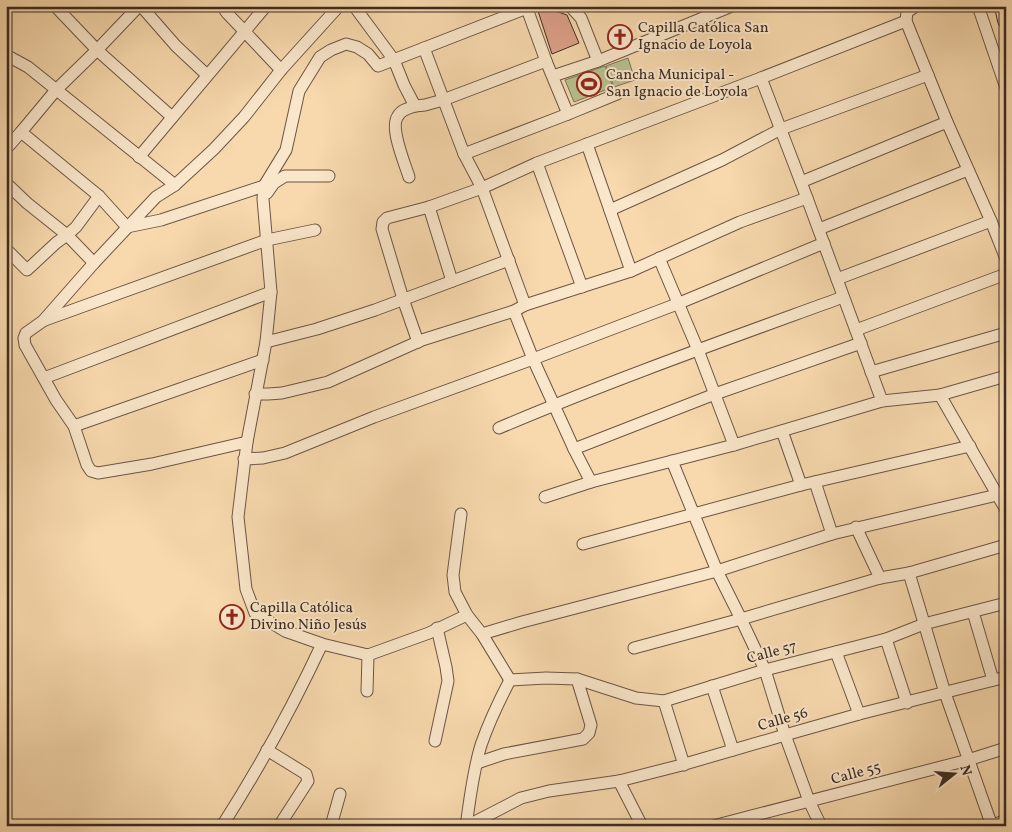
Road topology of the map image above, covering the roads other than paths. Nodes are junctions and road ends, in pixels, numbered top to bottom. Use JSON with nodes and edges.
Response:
{"nodes":[{"id":1,"x":55,"y":6,"type":"edge"},
{"id":2,"x":140,"y":6,"type":"edge"},
{"id":3,"x":222,"y":6,"type":"edge"},
{"id":4,"x":266,"y":6,"type":"edge"},
{"id":5,"x":354,"y":6,"type":"edge"},
{"id":6,"x":570,"y":6,"type":"edge"},
{"id":7,"x":732,"y":6,"type":"edge"},
{"id":8,"x":916,"y":6,"type":"edge"},
{"id":9,"x":978,"y":6,"type":"edge"},
{"id":10,"x":1003,"y":6,"type":"edge"},
{"id":11,"x":336,"y":7,"type":"edge"},
{"id":12,"x":527,"y":7,"type":"edge"},
{"id":13,"x":1006,"y":20,"type":"edge"},
{"id":14,"x":906,"y":21,"type":"junction"},
{"id":15,"x":244,"y":32,"type":"junction"},
{"id":16,"x":424,"y":48,"type":"junction"},
{"id":17,"x":97,"y":50,"type":"junction"},
{"id":18,"x":6,"y":55,"type":"edge"},
{"id":19,"x":394,"y":60,"type":"junction"},
{"id":20,"x":546,"y":61,"type":"junction"},
{"id":21,"x":598,"y":61,"type":"junction"},
{"id":22,"x":281,"y":70,"type":"junction"},
{"id":23,"x":928,"y":75,"type":"junction"},
{"id":24,"x":207,"y":76,"type":"junction"},
{"id":25,"x":554,"y":76,"type":"junction"},
{"id":26,"x":761,"y":78,"type":"junction"},
{"id":27,"x":1006,"y":88,"type":"edge"},
{"id":28,"x":56,"y":90,"type":"junction"},
{"id":29,"x":617,"y":94,"type":"dead end"},
{"id":30,"x":443,"y":100,"type":"junction"},
{"id":31,"x":415,"y":106,"type":"junction"},
{"id":32,"x":568,"y":114,"type":"junction"},
{"id":33,"x":172,"y":118,"type":"junction"},
{"id":34,"x":947,"y":122,"type":"junction"},
{"id":35,"x":781,"y":129,"type":"junction"},
{"id":36,"x":21,"y":132,"type":"junction"},
{"id":37,"x":587,"y":144,"type":"junction"},
{"id":38,"x":6,"y":148,"type":"edge"},
{"id":39,"x":464,"y":154,"type":"junction"},
{"id":40,"x":139,"y":157,"type":"junction"},
{"id":41,"x":537,"y":164,"type":"junction"},
{"id":42,"x":968,"y":170,"type":"junction"},
{"id":43,"x":328,"y":176,"type":"dead end"},
{"id":44,"x":409,"y":177,"type":"dead end"},
{"id":45,"x":801,"y":182,"type":"junction"},
{"id":46,"x":6,"y":184,"type":"edge"},
{"id":47,"x":175,"y":185,"type":"junction"},
{"id":48,"x":264,"y":186,"type":"junction"},
{"id":49,"x":482,"y":188,"type":"junction"},
{"id":50,"x":99,"y":196,"type":"junction"},
{"id":51,"x":807,"y":198,"type":"junction"},
{"id":52,"x":263,"y":199,"type":"junction"},
{"id":53,"x":429,"y":207,"type":"junction"},
{"id":54,"x":610,"y":210,"type":"junction"},
{"id":55,"x":991,"y":221,"type":"junction"},
{"id":56,"x":127,"y":227,"type":"junction"},
{"id":57,"x":819,"y":229,"type":"junction"},
{"id":58,"x":315,"y":230,"type":"dead end"},
{"id":59,"x":67,"y":235,"type":"junction"},
{"id":60,"x":267,"y":240,"type":"junction"},
{"id":61,"x":824,"y":243,"type":"junction"},
{"id":62,"x":6,"y":249,"type":"edge"},
{"id":63,"x":659,"y":258,"type":"junction"},
{"id":64,"x":1006,"y":259,"type":"edge"},
{"id":65,"x":509,"y":260,"type":"junction"},
{"id":66,"x":94,"y":263,"type":"junction"},
{"id":67,"x":631,"y":271,"type":"junction"},
{"id":68,"x":1006,"y":274,"type":"edge"},
{"id":69,"x":837,"y":279,"type":"junction"},
{"id":70,"x":452,"y":280,"type":"junction"},
{"id":71,"x":582,"y":287,"type":"junction"},
{"id":72,"x":271,"y":292,"type":"junction"},
{"id":73,"x":844,"y":297,"type":"junction"},
{"id":74,"x":403,"y":298,"type":"junction"},
{"id":75,"x":678,"y":304,"type":"junction"},
{"id":76,"x":525,"y":305,"type":"junction"},
{"id":77,"x":514,"y":311,"type":"junction"},
{"id":78,"x":43,"y":321,"type":"junction"},
{"id":79,"x":856,"y":330,"type":"junction"},
{"id":80,"x":1006,"y":333,"type":"edge"},
{"id":81,"x":266,"y":342,"type":"junction"},
{"id":82,"x":418,"y":342,"type":"junction"},
{"id":83,"x":861,"y":343,"type":"junction"},
{"id":84,"x":698,"y":350,"type":"junction"},
{"id":85,"x":534,"y":359,"type":"junction"},
{"id":86,"x":263,"y":360,"type":"junction"},
{"id":87,"x":871,"y":372,"type":"junction"},
{"id":88,"x":1006,"y":376,"type":"edge"},
{"id":89,"x":44,"y":378,"type":"junction"},
{"id":90,"x":255,"y":394,"type":"junction"},
{"id":91,"x":715,"y":394,"type":"junction"},
{"id":92,"x":940,"y":395,"type":"junction"},
{"id":93,"x":882,"y":401,"type":"junction"},
{"id":94,"x":554,"y":404,"type":"junction"},
{"id":95,"x":74,"y":426,"type":"junction"},
{"id":96,"x":499,"y":428,"type":"dead end"},
{"id":97,"x":782,"y":431,"type":"junction"},
{"id":98,"x":246,"y":442,"type":"junction"},
{"id":99,"x":734,"y":445,"type":"junction"},
{"id":100,"x":970,"y":446,"type":"junction"},
{"id":101,"x":574,"y":449,"type":"junction"},
{"id":102,"x":244,"y":459,"type":"junction"},
{"id":103,"x":672,"y":461,"type":"junction"},
{"id":104,"x":591,"y":482,"type":"junction"},
{"id":105,"x":815,"y":482,"type":"junction"},
{"id":106,"x":801,"y":485,"type":"junction"},
{"id":107,"x":1001,"y":493,"type":"edge"},
{"id":108,"x":545,"y":498,"type":"dead end"},
{"id":109,"x":1006,"y":510,"type":"edge"},
{"id":110,"x":461,"y":514,"type":"dead end"},
{"id":111,"x":694,"y":515,"type":"junction"},
{"id":112,"x":856,"y":527,"type":"junction"},
{"id":113,"x":832,"y":534,"type":"junction"},
{"id":114,"x":583,"y":544,"type":"dead end"},
{"id":115,"x":1006,"y":545,"type":"edge"},
{"id":116,"x":717,"y":571,"type":"junction"},
{"id":117,"x":909,"y":573,"type":"junction"},
{"id":118,"x":880,"y":578,"type":"junction"},
{"id":119,"x":1006,"y":604,"type":"edge"},
{"id":120,"x":973,"y":612,"type":"junction"},
{"id":121,"x":467,"y":615,"type":"junction"},
{"id":122,"x":741,"y":619,"type":"junction"},
{"id":123,"x":924,"y":624,"type":"junction"},
{"id":124,"x":437,"y":628,"type":"junction"},
{"id":125,"x":482,"y":634,"type":"junction"},
{"id":126,"x":886,"y":639,"type":"junction"},
{"id":127,"x":322,"y":644,"type":"junction"},
{"id":128,"x":634,"y":648,"type":"dead end"},
{"id":129,"x":836,"y":652,"type":"junction"},
{"id":130,"x":368,"y":655,"type":"junction"},
{"id":131,"x":765,"y":670,"type":"junction"},
{"id":132,"x":1006,"y":677,"type":"edge"},
{"id":133,"x":577,"y":678,"type":"junction"},
{"id":134,"x":510,"y":680,"type":"junction"},
{"id":135,"x":993,"y":680,"type":"junction"},
{"id":136,"x":712,"y":686,"type":"junction"},
{"id":137,"x":367,"y":691,"type":"dead end"},
{"id":138,"x":945,"y":693,"type":"junction"},
{"id":139,"x":664,"y":701,"type":"junction"},
{"id":140,"x":907,"y":703,"type":"junction"},
{"id":141,"x":859,"y":714,"type":"junction"},
{"id":142,"x":784,"y":735,"type":"junction"},
{"id":143,"x":434,"y":741,"type":"dead end"},
{"id":144,"x":1006,"y":748,"type":"edge"},
{"id":145,"x":267,"y":750,"type":"junction"},
{"id":146,"x":733,"y":750,"type":"junction"},
{"id":147,"x":968,"y":760,"type":"junction"},
{"id":148,"x":477,"y":762,"type":"junction"},
{"id":149,"x":684,"y":765,"type":"junction"},
{"id":150,"x":619,"y":781,"type":"junction"},
{"id":151,"x":340,"y":794,"type":"dead end"},
{"id":152,"x":809,"y":801,"type":"junction"},
{"id":153,"x":1006,"y":820,"type":"edge"},
{"id":154,"x":222,"y":826,"type":"edge"},
{"id":155,"x":280,"y":826,"type":"edge"},
{"id":156,"x":330,"y":826,"type":"edge"},
{"id":157,"x":466,"y":826,"type":"edge"},
{"id":158,"x":642,"y":826,"type":"edge"},
{"id":159,"x":713,"y":826,"type":"edge"},
{"id":160,"x":821,"y":826,"type":"edge"},
{"id":161,"x":991,"y":826,"type":"edge"}],
"edges":[{"from":1,"to":17,"type":"street"},
{"from":2,"to":17,"type":"street"},
{"from":2,"to":24,"type":"street"},
{"from":3,"to":15,"type":"street"},
{"from":4,"to":15,"type":"street"},
{"from":5,"to":19,"type":"street"},
{"from":6,"to":21,"type":"street"},
{"from":7,"to":21,"type":"street"},
{"from":8,"to":14,"type":"street"},
{"from":9,"to":27,"type":"street"},
{"from":10,"to":13,"type":"street"},
{"from":11,"to":22,"type":"street"},
{"from":12,"to":16,"type":"street"},
{"from":12,"to":20,"type":"street"},
{"from":14,"to":23,"type":"street"},
{"from":14,"to":26,"type":"street"},
{"from":15,"to":22,"type":"street"},
{"from":15,"to":24,"type":"street"},
{"from":16,"to":19,"type":"street"},
{"from":16,"to":30,"type":"street"},
{"from":17,"to":28,"type":"street"},
{"from":17,"to":33,"type":"street"},
{"from":18,"to":28,"type":"street"},
{"from":19,"to":31,"type":"street"},
{"from":19,"to":48,"type":"street"},
{"from":20,"to":25,"type":"street"},
{"from":20,"to":30,"type":"street"},
{"from":21,"to":25,"type":"street"},
{"from":22,"to":47,"type":"street"},
{"from":23,"to":34,"type":"street"},
{"from":23,"to":35,"type":"street"},
{"from":24,"to":33,"type":"street"},
{"from":25,"to":32,"type":"street"},
{"from":26,"to":35,"type":"street"},
{"from":26,"to":37,"type":"street"},
{"from":28,"to":36,"type":"street"},
{"from":28,"to":40,"type":"street"},
{"from":29,"to":32,"type":"street"},
{"from":30,"to":31,"type":"street"},
{"from":30,"to":39,"type":"street"},
{"from":31,"to":44,"type":"street"},
{"from":32,"to":39,"type":"street"},
{"from":33,"to":40,"type":"street"},
{"from":34,"to":42,"type":"street"},
{"from":34,"to":45,"type":"street"},
{"from":35,"to":45,"type":"street"},
{"from":35,"to":54,"type":"street"},
{"from":36,"to":38,"type":"street"},
{"from":36,"to":50,"type":"street"},
{"from":37,"to":41,"type":"street"},
{"from":37,"to":54,"type":"street"},
{"from":39,"to":49,"type":"street"},
{"from":40,"to":47,"type":"street"},
{"from":41,"to":49,"type":"street"},
{"from":41,"to":71,"type":"street"},
{"from":42,"to":55,"type":"street"},
{"from":42,"to":57,"type":"street"},
{"from":43,"to":52,"type":"street"},
{"from":45,"to":51,"type":"street"},
{"from":46,"to":59,"type":"street"},
{"from":47,"to":56,"type":"street"},
{"from":48,"to":52,"type":"street"},
{"from":48,"to":56,"type":"street"},
{"from":49,"to":53,"type":"street"},
{"from":49,"to":65,"type":"street"},
{"from":50,"to":56,"type":"street"},
{"from":50,"to":59,"type":"street"},
{"from":51,"to":57,"type":"street"},
{"from":51,"to":63,"type":"street"},
{"from":52,"to":60,"type":"street"},
{"from":53,"to":70,"type":"street"},
{"from":53,"to":74,"type":"street"},
{"from":54,"to":67,"type":"street"},
{"from":55,"to":64,"type":"street"},
{"from":55,"to":69,"type":"street"},
{"from":56,"to":66,"type":"street"},
{"from":57,"to":61,"type":"street"},
{"from":58,"to":60,"type":"street"},
{"from":59,"to":62,"type":"street"},
{"from":59,"to":66,"type":"street"},
{"from":60,"to":72,"type":"street"},
{"from":60,"to":78,"type":"street"},
{"from":61,"to":69,"type":"street"},
{"from":61,"to":75,"type":"street"},
{"from":63,"to":67,"type":"street"},
{"from":63,"to":75,"type":"street"},
{"from":65,"to":70,"type":"street"},
{"from":65,"to":76,"type":"street"},
{"from":66,"to":78,"type":"street"},
{"from":67,"to":71,"type":"street"},
{"from":68,"to":79,"type":"street"},
{"from":69,"to":73,"type":"street"},
{"from":70,"to":74,"type":"street"},
{"from":71,"to":76,"type":"street"},
{"from":72,"to":81,"type":"street"},
{"from":72,"to":89,"type":"street"},
{"from":73,"to":79,"type":"street"},
{"from":73,"to":84,"type":"street"},
{"from":74,"to":81,"type":"street"},
{"from":74,"to":82,"type":"street"},
{"from":75,"to":84,"type":"street"},
{"from":75,"to":85,"type":"street"},
{"from":76,"to":77,"type":"street"},
{"from":77,"to":82,"type":"street"},
{"from":77,"to":85,"type":"street"},
{"from":78,"to":89,"type":"street"},
{"from":79,"to":83,"type":"street"},
{"from":80,"to":87,"type":"street"},
{"from":81,"to":86,"type":"street"},
{"from":82,"to":90,"type":"street"},
{"from":83,"to":87,"type":"street"},
{"from":83,"to":91,"type":"street"},
{"from":84,"to":91,"type":"street"},
{"from":84,"to":94,"type":"street"},
{"from":85,"to":94,"type":"street"},
{"from":85,"to":102,"type":"street"},
{"from":86,"to":90,"type":"street"},
{"from":86,"to":95,"type":"street"},
{"from":87,"to":93,"type":"street"},
{"from":88,"to":92,"type":"street"},
{"from":89,"to":95,"type":"street"},
{"from":90,"to":98,"type":"street"},
{"from":91,"to":99,"type":"street"},
{"from":91,"to":101,"type":"street"},
{"from":92,"to":93,"type":"street"},
{"from":92,"to":100,"type":"street"},
{"from":93,"to":97,"type":"street"},
{"from":94,"to":96,"type":"street"},
{"from":94,"to":101,"type":"street"},
{"from":95,"to":98,"type":"street"},
{"from":97,"to":99,"type":"street"},
{"from":97,"to":106,"type":"street"},
{"from":98,"to":102,"type":"street"},
{"from":99,"to":103,"type":"street"},
{"from":100,"to":105,"type":"street"},
{"from":100,"to":107,"type":"street"},
{"from":101,"to":104,"type":"street"},
{"from":102,"to":127,"type":"street"},
{"from":103,"to":104,"type":"street"},
{"from":103,"to":111,"type":"street"},
{"from":104,"to":108,"type":"street"},
{"from":105,"to":106,"type":"street"},
{"from":105,"to":113,"type":"street"},
{"from":106,"to":111,"type":"street"},
{"from":107,"to":109,"type":"street"},
{"from":107,"to":112,"type":"street"},
{"from":110,"to":121,"type":"street"},
{"from":111,"to":114,"type":"street"},
{"from":111,"to":116,"type":"street"},
{"from":112,"to":113,"type":"street"},
{"from":112,"to":118,"type":"street"},
{"from":113,"to":116,"type":"street"},
{"from":115,"to":117,"type":"street"},
{"from":116,"to":122,"type":"street"},
{"from":116,"to":125,"type":"street"},
{"from":117,"to":118,"type":"street"},
{"from":117,"to":123,"type":"street"},
{"from":118,"to":122,"type":"street"},
{"from":119,"to":120,"type":"street","name":"Calle 57"},
{"from":120,"to":123,"type":"street","name":"Calle 57"},
{"from":120,"to":135,"type":"street"},
{"from":121,"to":124,"type":"street"},
{"from":121,"to":125,"type":"street"},
{"from":122,"to":128,"type":"street"},
{"from":122,"to":131,"type":"street"},
{"from":123,"to":126,"type":"street","name":"Calle 57"},
{"from":123,"to":138,"type":"street"},
{"from":124,"to":130,"type":"street"},
{"from":124,"to":143,"type":"street"},
{"from":125,"to":134,"type":"street"},
{"from":126,"to":129,"type":"street","name":"Calle 57"},
{"from":126,"to":140,"type":"street"},
{"from":127,"to":130,"type":"street"},
{"from":127,"to":145,"type":"street"},
{"from":129,"to":131,"type":"street","name":"Calle 57"},
{"from":129,"to":141,"type":"street"},
{"from":130,"to":137,"type":"street"},
{"from":131,"to":136,"type":"street","name":"Calle 57"},
{"from":131,"to":142,"type":"street"},
{"from":132,"to":135,"type":"street","name":"Calle 56"},
{"from":133,"to":134,"type":"street","name":"Calle 57"},
{"from":133,"to":139,"type":"street","name":"Calle 57"},
{"from":133,"to":148,"type":"street"},
{"from":134,"to":148,"type":"street"},
{"from":135,"to":138,"type":"street","name":"Calle 56"},
{"from":136,"to":139,"type":"street","name":"Calle 57"},
{"from":136,"to":146,"type":"street"},
{"from":138,"to":140,"type":"street","name":"Calle 56"},
{"from":138,"to":147,"type":"street"},
{"from":139,"to":149,"type":"street"},
{"from":140,"to":141,"type":"street","name":"Calle 56"},
{"from":141,"to":142,"type":"street","name":"Calle 56"},
{"from":142,"to":146,"type":"street","name":"Calle 56"},
{"from":142,"to":152,"type":"street"},
{"from":144,"to":147,"type":"street","name":"Calle 55"},
{"from":145,"to":154,"type":"street"},
{"from":145,"to":155,"type":"street"},
{"from":146,"to":149,"type":"street","name":"Calle 56"},
{"from":147,"to":152,"type":"street","name":"Calle 55"},
{"from":147,"to":161,"type":"street"},
{"from":148,"to":157,"type":"street"},
{"from":149,"to":150,"type":"street","name":"Calle 56"},
{"from":150,"to":157,"type":"street","name":"Calle 56"},
{"from":150,"to":158,"type":"street"},
{"from":151,"to":156,"type":"street"},
{"from":152,"to":159,"type":"street","name":"Calle 55"},
{"from":152,"to":160,"type":"street"},
{"from":153,"to":161,"type":"street"}]}
